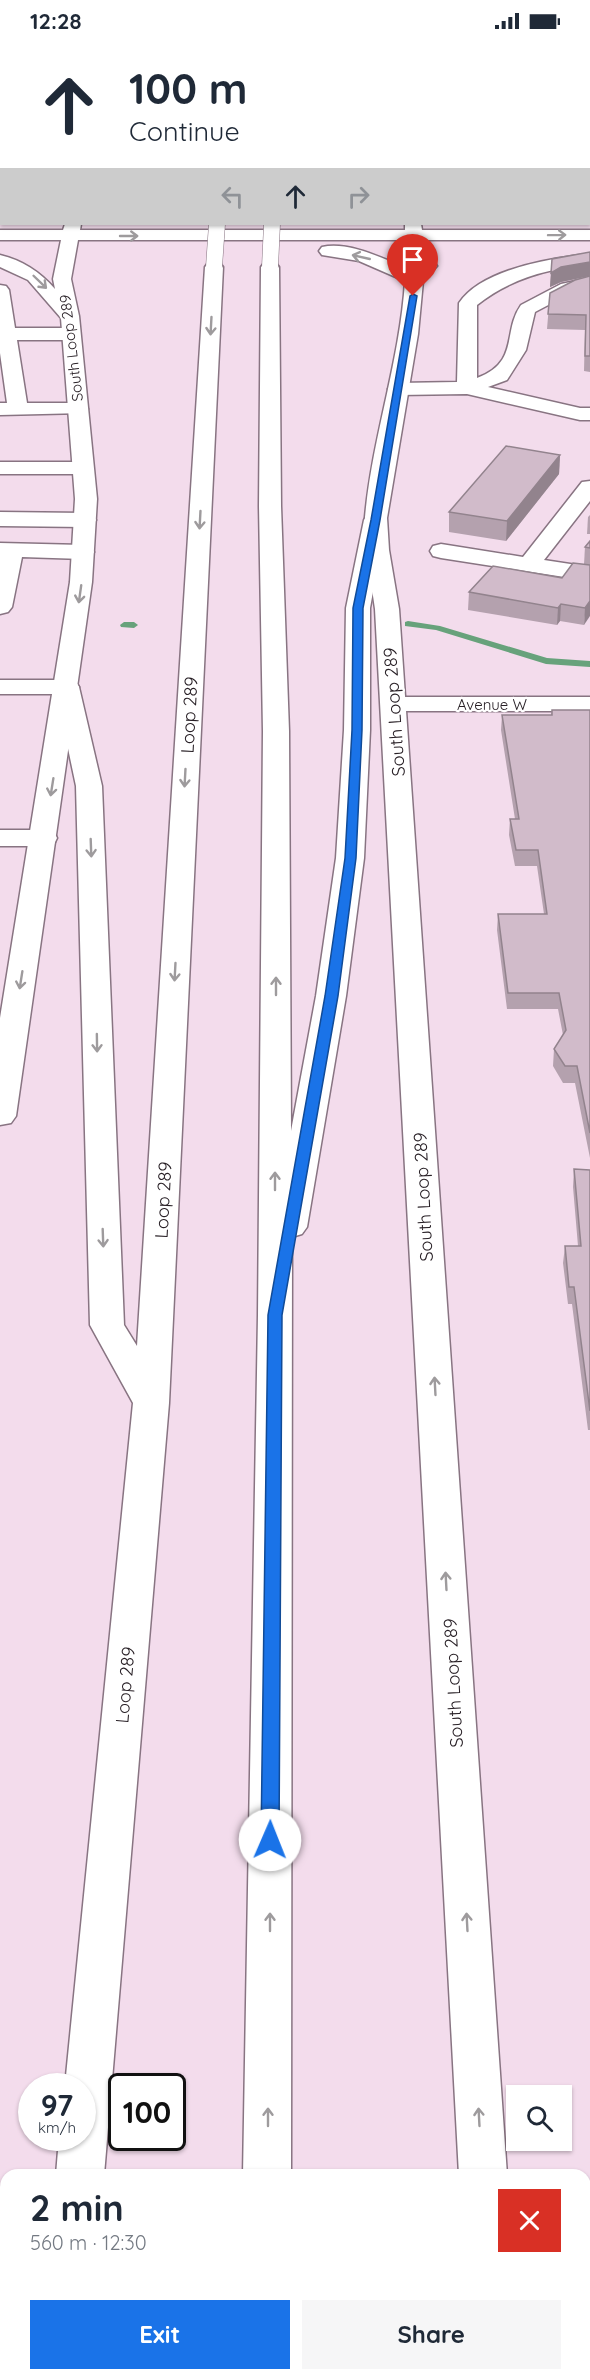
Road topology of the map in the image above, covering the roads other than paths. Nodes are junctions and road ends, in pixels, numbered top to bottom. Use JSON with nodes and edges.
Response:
{"nodes":[{"id":1,"x":217,"y":225,"type":"edge"},
{"id":2,"x":272,"y":225,"type":"edge"},
{"id":3,"x":72,"y":230,"type":"edge"},
{"id":4,"x":414,"y":230,"type":"edge"},
{"id":5,"x":0,"y":235,"type":"edge"},
{"id":6,"x":590,"y":235,"type":"edge"},
{"id":7,"x":533,"y":236,"type":"junction"},
{"id":8,"x":117,"y":252,"type":"dead end"},
{"id":9,"x":590,"y":259,"type":"edge"},
{"id":10,"x":0,"y":260,"type":"edge"},
{"id":11,"x":80,"y":261,"type":"dead end"},
{"id":12,"x":62,"y":279,"type":"junction"},
{"id":13,"x":415,"y":279,"type":"junction"},
{"id":14,"x":590,"y":283,"type":"edge"},
{"id":15,"x":0,"y":290,"type":"edge"},
{"id":16,"x":70,"y":325,"type":"junction"},
{"id":17,"x":7,"y":334,"type":"junction"},
{"id":18,"x":467,"y":388,"type":"junction"},
{"id":19,"x":398,"y":389,"type":"junction"},
{"id":20,"x":9,"y":409,"type":"edge"},
{"id":21,"x":78,"y":409,"type":"junction"},
{"id":22,"x":590,"y":414,"type":"edge"},
{"id":23,"x":83,"y":468,"type":"junction"},
{"id":24,"x":590,"y":487,"type":"edge"},
{"id":25,"x":4,"y":494,"type":"edge"},
{"id":26,"x":85,"y":520,"type":"junction"},
{"id":27,"x":375,"y":520,"type":"junction"},
{"id":28,"x":6,"y":550,"type":"edge"},
{"id":29,"x":441,"y":551,"type":"dead end"},
{"id":30,"x":83,"y":552,"type":"junction"},
{"id":31,"x":529,"y":564,"type":"junction"},
{"id":32,"x":590,"y":574,"type":"edge"},
{"id":33,"x":0,"y":607,"type":"edge"},
{"id":34,"x":0,"y":687,"type":"edge"},
{"id":35,"x":67,"y":687,"type":"junction"},
{"id":36,"x":393,"y":704,"type":"junction"},
{"id":37,"x":590,"y":704,"type":"edge"},
{"id":38,"x":0,"y":838,"type":"edge"},
{"id":39,"x":44,"y":838,"type":"junction"},
{"id":40,"x":7,"y":1030,"type":"edge"},
{"id":41,"x":0,"y":1116,"type":"edge"},
{"id":42,"x":275,"y":1315,"type":"junction"},
{"id":43,"x":151,"y":1402,"type":"junction"},
{"id":44,"x":81,"y":2169,"type":"edge"},
{"id":45,"x":267,"y":2169,"type":"edge"},
{"id":46,"x":483,"y":2169,"type":"edge"}],
"edges":[{"from":1,"to":43,"type":"main road","name":"Loop 289","one_way":true,"bridge":true},
{"from":42,"to":2,"type":"main road","one_way":true,"bridge":true},
{"from":3,"to":4,"type":"main road","one_way":true},
{"from":3,"to":5,"type":"main road"},
{"from":3,"to":12,"type":"main road","name":"South Loop 289"},
{"from":4,"to":7,"type":"main road"},
{"from":4,"to":13,"type":"main road","name":"South Loop 289"},
{"from":7,"to":6,"type":"main road","one_way":true},
{"from":7,"to":13,"type":"main road"},
{"from":13,"to":8,"type":"main road","one_way":true},
{"from":9,"to":18,"type":"main road"},
{"from":10,"to":16,"type":"main road","one_way":true},
{"from":11,"to":12,"type":"main road"},
{"from":12,"to":16,"type":"main road","name":"South Loop 289"},
{"from":13,"to":19,"type":"main road","name":"South Loop 289"},
{"from":14,"to":18,"type":"main road"},
{"from":15,"to":17,"type":"main road"},
{"from":16,"to":17,"type":"main road"},
{"from":16,"to":21,"type":"main road","name":"South Loop 289"},
{"from":17,"to":20,"type":"main road"},
{"from":18,"to":19,"type":"main road"},
{"from":18,"to":22,"type":"main road"},
{"from":19,"to":27,"type":"main road","name":"South Loop 289"},
{"from":20,"to":21,"type":"main road"},
{"from":21,"to":23,"type":"main road","name":"South Loop 289"},
{"from":23,"to":25,"type":"main road"},
{"from":23,"to":26,"type":"main road","name":"South Loop 289"},
{"from":24,"to":31,"type":"main road"},
{"from":25,"to":26,"type":"main road"},
{"from":26,"to":30,"type":"main road","name":"South Loop 289"},
{"from":27,"to":36,"type":"main road","name":"South Loop 289"},
{"from":27,"to":42,"type":"main road"},
{"from":28,"to":30,"type":"main road"},
{"from":28,"to":33,"type":"main road"},
{"from":29,"to":31,"type":"main road"},
{"from":30,"to":35,"type":"main road","name":"South Loop 289","one_way":true},
{"from":31,"to":32,"type":"main road"},
{"from":34,"to":35,"type":"main road"},
{"from":35,"to":39,"type":"main road","name":"South Loop 289","one_way":true},
{"from":35,"to":43,"type":"main road","one_way":true},
{"from":36,"to":37,"type":"main road","name":"Avenue W"},
{"from":46,"to":36,"type":"main road","name":"South Loop 289","one_way":true},
{"from":38,"to":39,"type":"main road"},
{"from":39,"to":40,"type":"main road","name":"South Loop 289","one_way":true},
{"from":40,"to":41,"type":"main road","name":"South Loop 289"},
{"from":45,"to":42,"type":"main road","one_way":true},
{"from":43,"to":44,"type":"main road","name":"Loop 289"}]}
